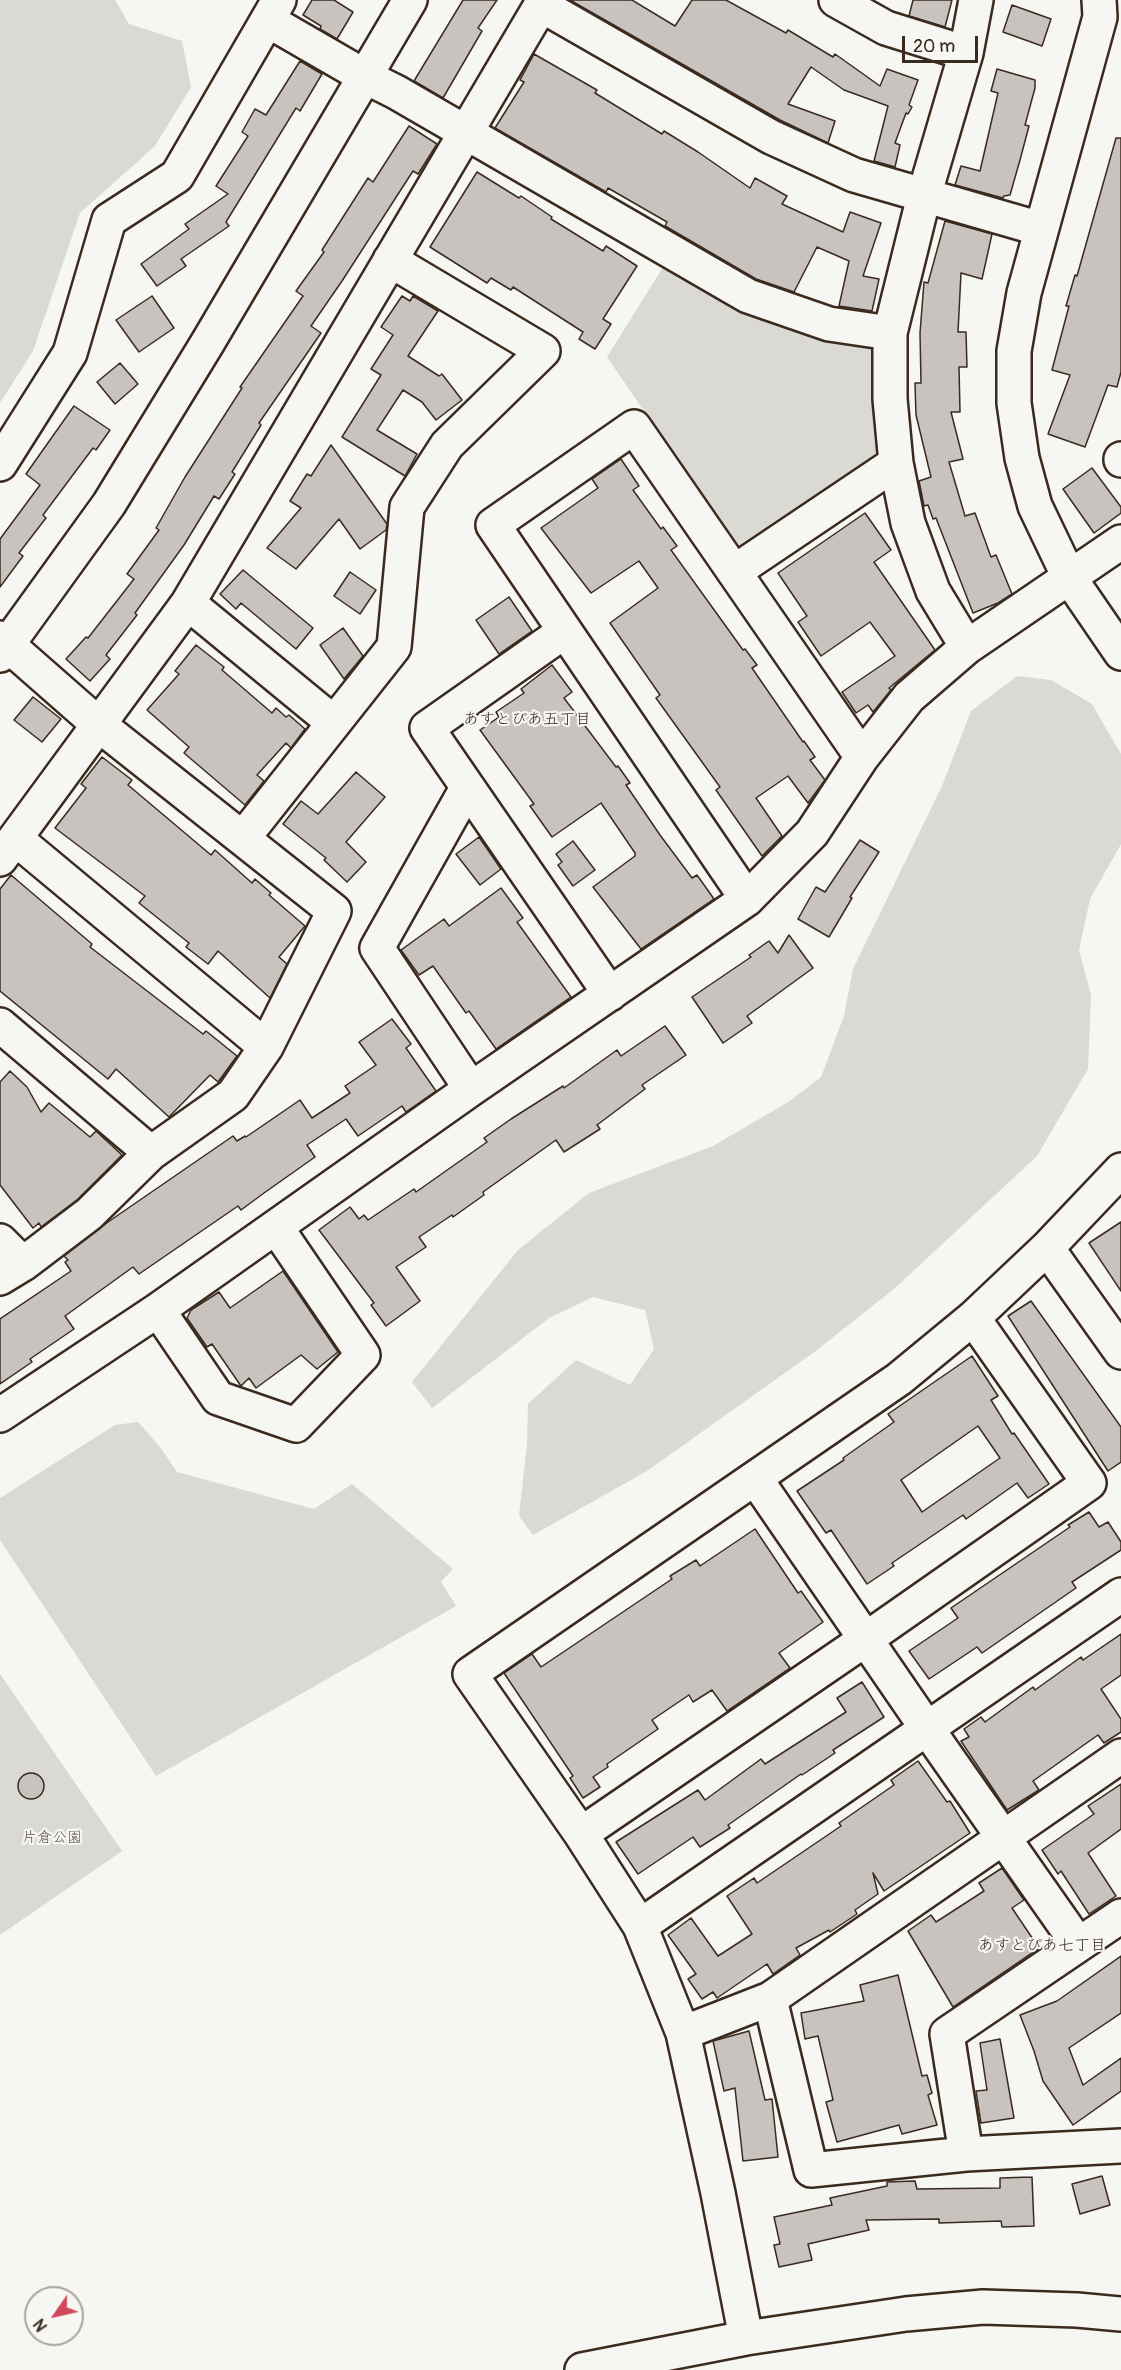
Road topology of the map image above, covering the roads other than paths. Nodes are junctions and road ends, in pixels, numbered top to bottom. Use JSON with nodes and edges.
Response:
{"nodes":[{"id":1,"x":410,"y":0,"type":"edge"},
{"id":2,"x":836,"y":0,"type":"edge"},
{"id":3,"x":976,"y":0,"type":"edge"},
{"id":4,"x":1099,"y":0,"type":"edge"},
{"id":5,"x":542,"y":2,"type":"edge"},
{"id":6,"x":274,"y":10,"type":"edge"},
{"id":7,"x":966,"y":53,"type":"junction"},
{"id":8,"x":364,"y":76,"type":"junction"},
{"id":9,"x":465,"y":133,"type":"junction"},
{"id":10,"x":924,"y":196,"type":"junction"},
{"id":11,"x":1041,"y":229,"type":"junction"},
{"id":12,"x":390,"y":260,"type":"junction"},
{"id":13,"x":890,"y":333,"type":"junction"},
{"id":14,"x":897,"y":462,"type":"junction"},
{"id":15,"x":0,"y":464,"type":"edge"},
{"id":16,"x":1121,"y":542,"type":"edge"},
{"id":17,"x":734,"y":572,"type":"junction"},
{"id":18,"x":1069,"y":578,"type":"junction"},
{"id":19,"x":188,"y":603,"type":"junction"},
{"id":20,"x":565,"y":631,"type":"junction"},
{"id":21,"x":3,"y":646,"type":"edge"},
{"id":22,"x":967,"y":647,"type":"junction"},
{"id":23,"x":1121,"y":653,"type":"edge"},
{"id":24,"x":334,"y":723,"type":"junction"},
{"id":25,"x":98,"y":724,"type":"junction"},
{"id":26,"x":862,"y":757,"type":"junction"},
{"id":27,"x":468,"y":788,"type":"junction"},
{"id":28,"x":243,"y":838,"type":"junction"},
{"id":29,"x":8,"y":849,"type":"edge"},
{"id":30,"x":747,"y":899,"type":"junction"},
{"id":31,"x":610,"y":994,"type":"junction"},
{"id":32,"x":0,"y":1025,"type":"edge"},
{"id":33,"x":266,"y":1047,"type":"junction"},
{"id":34,"x":471,"y":1089,"type":"junction"},
{"id":35,"x":151,"y":1153,"type":"junction"},
{"id":36,"x":1121,"y":1170,"type":"edge"},
{"id":37,"x":276,"y":1227,"type":"junction"},
{"id":38,"x":0,"y":1241,"type":"edge"},
{"id":39,"x":1047,"y":1248,"type":"junction"},
{"id":40,"x":12,"y":1271,"type":"edge"},
{"id":41,"x":158,"y":1310,"type":"junction"},
{"id":42,"x":973,"y":1318,"type":"junction"},
{"id":43,"x":1121,"y":1352,"type":"edge"},
{"id":44,"x":0,"y":1415,"type":"edge"},
{"id":45,"x":755,"y":1478,"type":"junction"},
{"id":46,"x":1121,"y":1595,"type":"edge"},
{"id":47,"x":866,"y":1639,"type":"junction"},
{"id":48,"x":927,"y":1730,"type":"junction"},
{"id":49,"x":1121,"y":1756,"type":"edge"},
{"id":50,"x":581,"y":1834,"type":"junction"},
{"id":51,"x":1003,"y":1838,"type":"junction"},
{"id":52,"x":1121,"y":1916,"type":"edge"},
{"id":53,"x":640,"y":1926,"type":"junction"},
{"id":54,"x":1078,"y":1944,"type":"junction"},
{"id":55,"x":770,"y":1999,"type":"junction"},
{"id":56,"x":683,"y":2033,"type":"junction"},
{"id":57,"x":1121,"y":2146,"type":"edge"},
{"id":58,"x":966,"y":2154,"type":"junction"},
{"id":59,"x":1121,"y":2314,"type":"edge"},
{"id":60,"x":746,"y":2338,"type":"junction"},
{"id":61,"x":582,"y":2370,"type":"edge"}],
"edges":[{"from":1,"to":8,"type":"street"},
{"from":2,"to":7,"type":"street"},
{"from":3,"to":7,"type":"street"},
{"from":4,"to":11,"type":"street"},
{"from":5,"to":9,"type":"street"},
{"from":5,"to":10,"type":"street"},
{"from":6,"to":8,"type":"street"},
{"from":6,"to":15,"type":"street"},
{"from":7,"to":10,"type":"street"},
{"from":8,"to":9,"type":"street"},
{"from":8,"to":21,"type":"street"},
{"from":9,"to":12,"type":"street"},
{"from":9,"to":13,"type":"street"},
{"from":10,"to":11,"type":"street"},
{"from":10,"to":13,"type":"street"},
{"from":11,"to":18,"type":"street"},
{"from":12,"to":19,"type":"street"},
{"from":12,"to":24,"type":"street"},
{"from":13,"to":14,"type":"street"},
{"from":14,"to":17,"type":"street"},
{"from":14,"to":22,"type":"street"},
{"from":16,"to":18,"type":"street"},
{"from":17,"to":20,"type":"street"},
{"from":17,"to":26,"type":"street"},
{"from":18,"to":22,"type":"street"},
{"from":18,"to":23,"type":"street"},
{"from":19,"to":24,"type":"street"},
{"from":19,"to":25,"type":"street"},
{"from":20,"to":27,"type":"street"},
{"from":20,"to":30,"type":"street"},
{"from":21,"to":25,"type":"street"},
{"from":22,"to":26,"type":"street"},
{"from":24,"to":28,"type":"street"},
{"from":25,"to":28,"type":"street"},
{"from":25,"to":29,"type":"street"},
{"from":26,"to":30,"type":"street"},
{"from":27,"to":31,"type":"street"},
{"from":27,"to":34,"type":"street"},
{"from":28,"to":33,"type":"street"},
{"from":29,"to":33,"type":"street"},
{"from":30,"to":31,"type":"street"},
{"from":31,"to":34,"type":"street"},
{"from":32,"to":35,"type":"street"},
{"from":33,"to":35,"type":"street"},
{"from":34,"to":37,"type":"street"},
{"from":35,"to":40,"type":"street"},
{"from":36,"to":39,"type":"street"},
{"from":37,"to":41,"type":"street"},
{"from":37,"to":41,"type":"street"},
{"from":38,"to":40,"type":"street"},
{"from":39,"to":42,"type":"street"},
{"from":39,"to":43,"type":"street"},
{"from":41,"to":44,"type":"street"},
{"from":42,"to":45,"type":"street"},
{"from":42,"to":47,"type":"street"},
{"from":45,"to":47,"type":"street"},
{"from":45,"to":50,"type":"street"},
{"from":46,"to":48,"type":"street"},
{"from":47,"to":48,"type":"street"},
{"from":47,"to":50,"type":"street"},
{"from":48,"to":51,"type":"street"},
{"from":48,"to":53,"type":"street"},
{"from":49,"to":51,"type":"street"},
{"from":50,"to":53,"type":"street"},
{"from":51,"to":54,"type":"street"},
{"from":51,"to":55,"type":"street"},
{"from":52,"to":54,"type":"street"},
{"from":53,"to":56,"type":"street"},
{"from":54,"to":58,"type":"street"},
{"from":55,"to":56,"type":"street"},
{"from":55,"to":58,"type":"street"},
{"from":56,"to":60,"type":"street"},
{"from":57,"to":58,"type":"street"},
{"from":59,"to":60,"type":"street"},
{"from":60,"to":61,"type":"street"}]}
